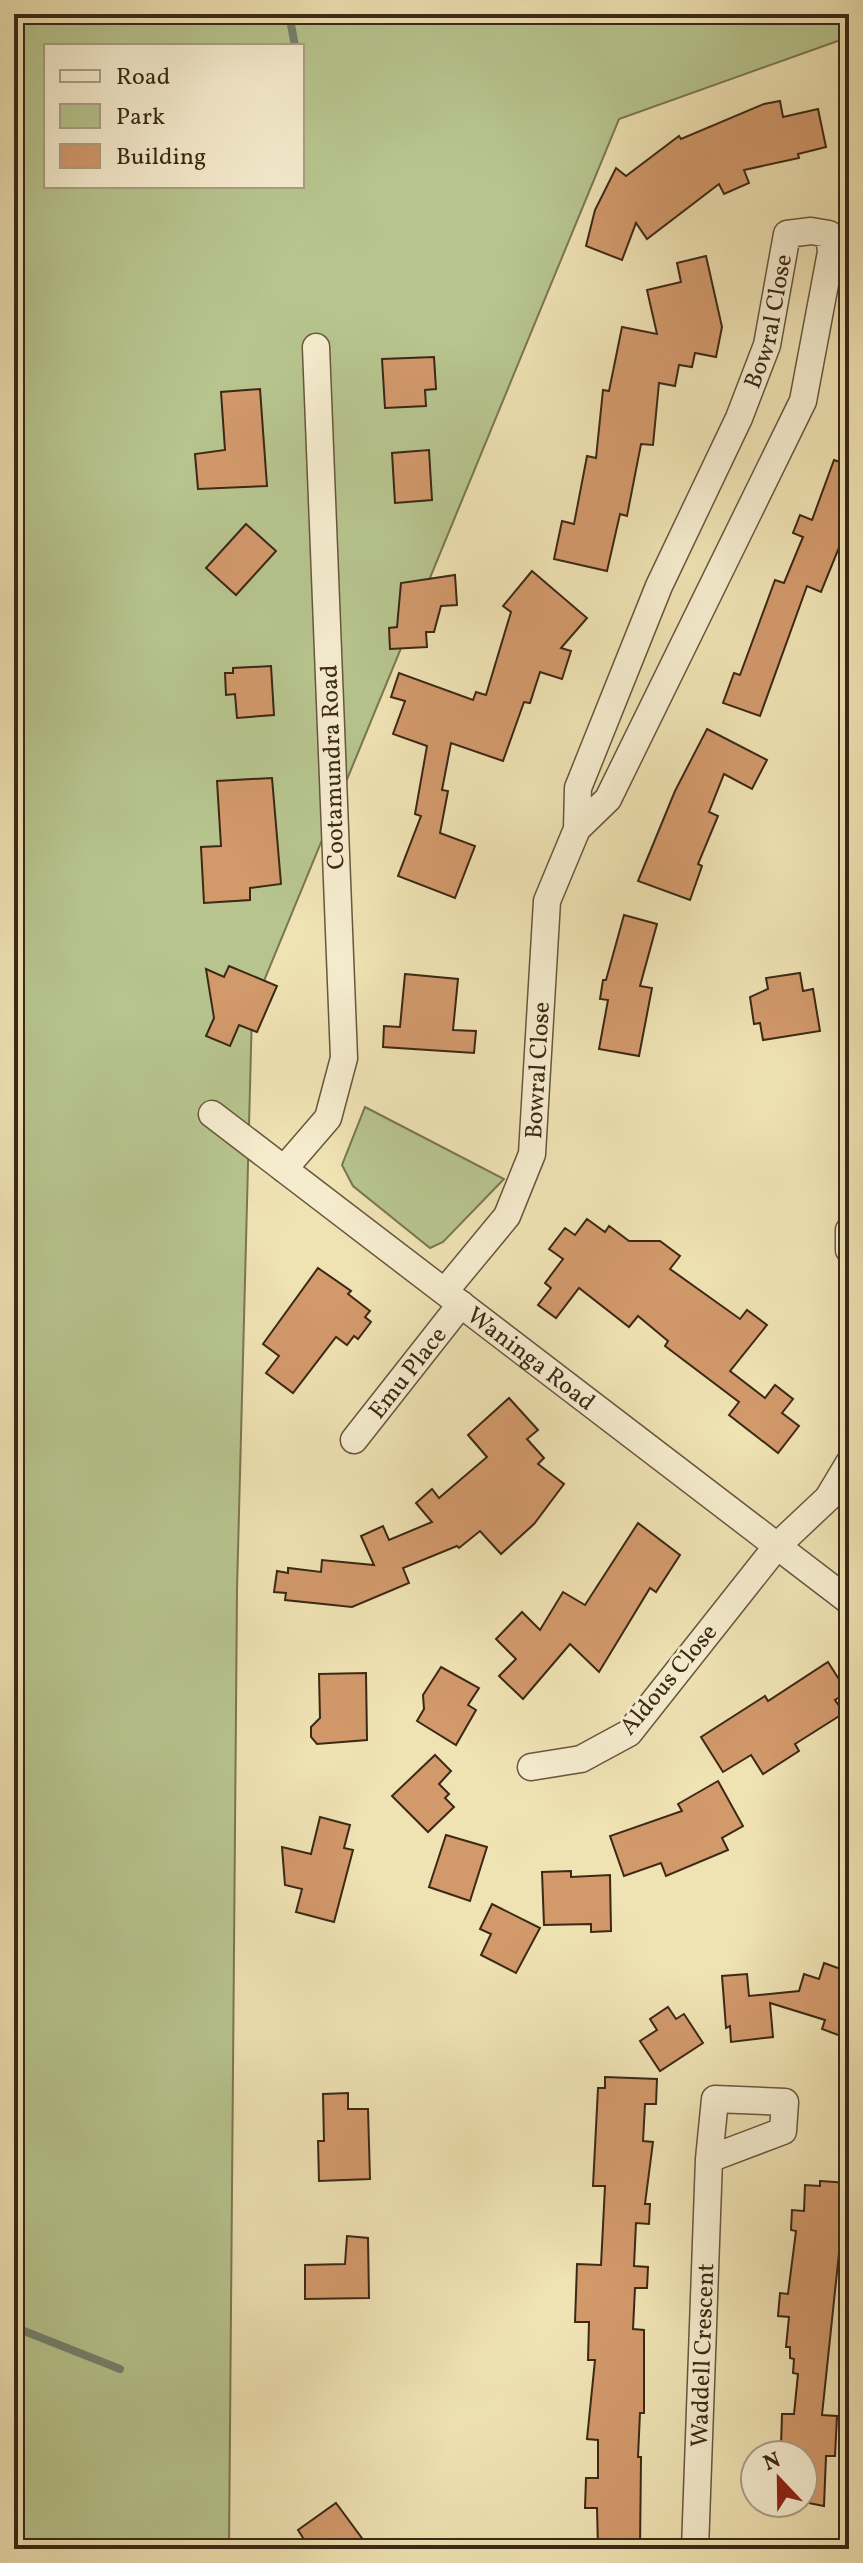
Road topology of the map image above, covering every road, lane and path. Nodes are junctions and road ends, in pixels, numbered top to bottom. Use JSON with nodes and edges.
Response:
{"nodes":[{"id":1,"x":316,"y":347,"type":"dead end"},
{"id":2,"x":577,"y":829,"type":"junction"},
{"id":3,"x":212,"y":1114,"type":"dead end"},
{"id":4,"x":284,"y":1169,"type":"junction"},
{"id":5,"x":849,"y":1230,"type":"edge"},
{"id":6,"x":849,"y":1250,"type":"edge"},
{"id":7,"x":453,"y":1298,"type":"junction"},
{"id":8,"x":354,"y":1440,"type":"dead end"},
{"id":9,"x":849,"y":1463,"type":"edge"},
{"id":10,"x":777,"y":1546,"type":"junction"},
{"id":11,"x":849,"y":1601,"type":"edge"},
{"id":12,"x":531,"y":1767,"type":"dead end"},
{"id":13,"x":709,"y":2159,"type":"dead end"},
{"id":14,"x":695,"y":2549,"type":"edge"}],
"edges":[{"from":1,"to":4,"type":"street","name":"Cootamundra Road"},
{"from":2,"to":2,"type":"street","name":"Bowral Close"},
{"from":2,"to":7,"type":"street","name":"Bowral Close"},
{"from":3,"to":4,"type":"street","name":"Waninga Road"},
{"from":4,"to":7,"type":"street","name":"Waninga Road"},
{"from":5,"to":6,"type":"street"},
{"from":7,"to":8,"type":"street","name":"Emu Place"},
{"from":7,"to":10,"type":"street","name":"Waninga Road"},
{"from":9,"to":10,"type":"street","name":"Aldous Close"},
{"from":10,"to":11,"type":"street","name":"Waninga Road"},
{"from":10,"to":12,"type":"street","name":"Aldous Close"},
{"from":13,"to":14,"type":"street","name":"Waddell Crescent"}]}
